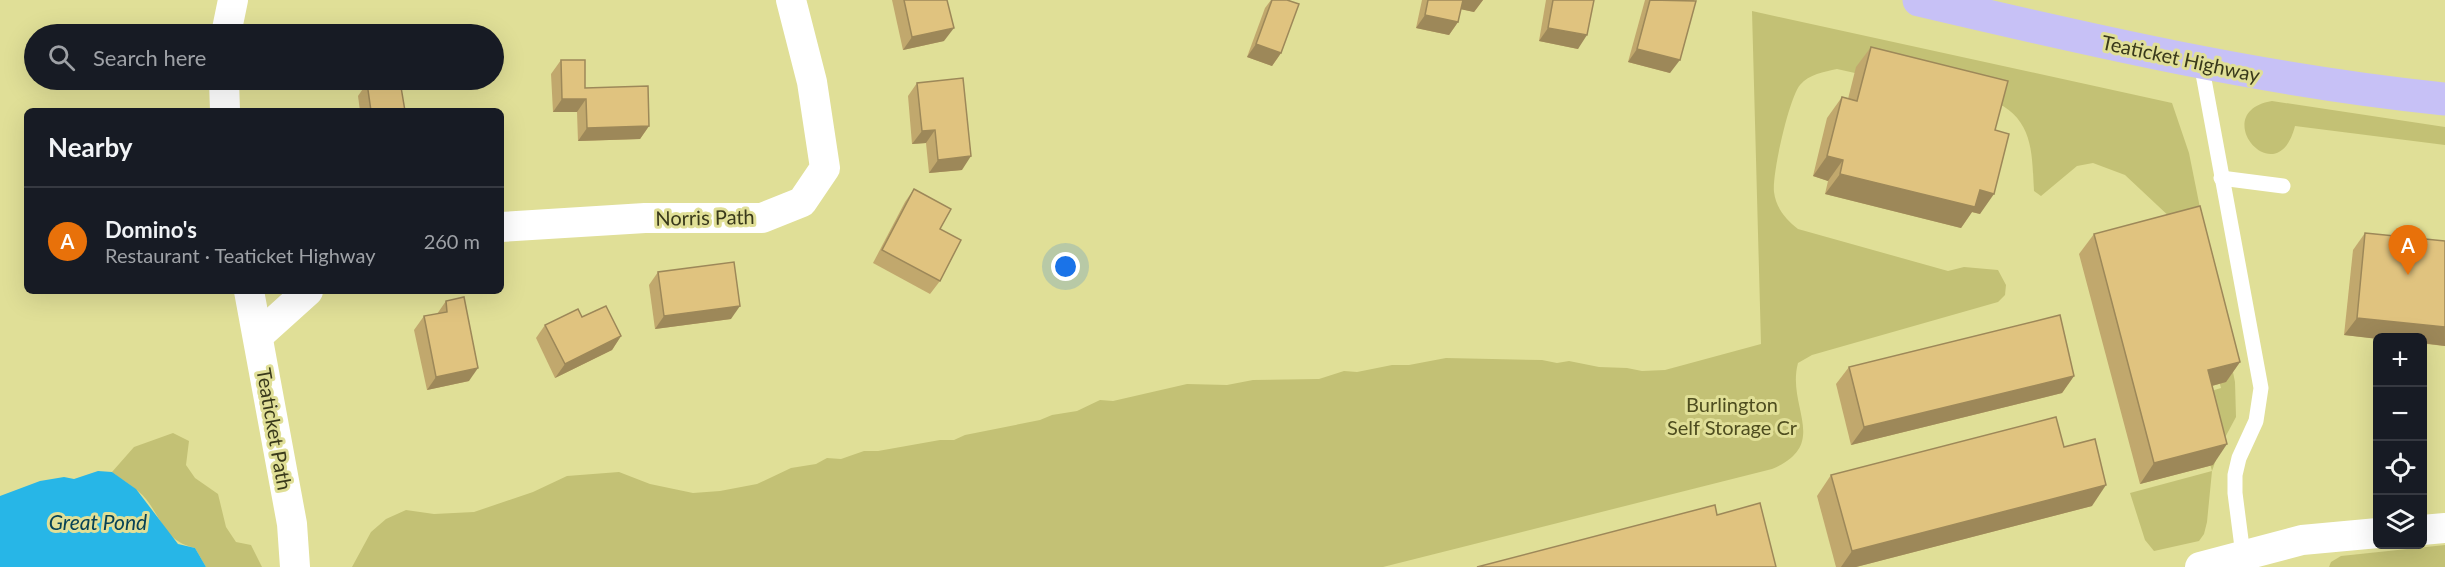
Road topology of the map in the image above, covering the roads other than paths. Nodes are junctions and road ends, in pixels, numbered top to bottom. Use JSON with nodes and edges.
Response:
{"nodes":[{"id":1,"x":233,"y":0,"type":"edge"},
{"id":2,"x":791,"y":0,"type":"edge"},
{"id":3,"x":1919,"y":0,"type":"edge"},
{"id":4,"x":228,"y":24,"type":"edge"},
{"id":5,"x":2201,"y":63,"type":"junction"},
{"id":6,"x":224,"y":90,"type":"edge"},
{"id":7,"x":2445,"y":99,"type":"edge"},
{"id":8,"x":225,"y":108,"type":"edge"},
{"id":9,"x":2221,"y":178,"type":"junction"},
{"id":10,"x":2283,"y":186,"type":"dead end"},
{"id":11,"x":504,"y":227,"type":"edge"},
{"id":12,"x":250,"y":294,"type":"edge"},
{"id":13,"x":305,"y":294,"type":"edge"},
{"id":14,"x":258,"y":336,"type":"junction"},
{"id":15,"x":2445,"y":528,"type":"edge"},
{"id":16,"x":2427,"y":530,"type":"edge"},
{"id":17,"x":2373,"y":533,"type":"edge"},
{"id":18,"x":2243,"y":555,"type":"junction"},
{"id":19,"x":296,"y":567,"type":"edge"},
{"id":20,"x":2200,"y":567,"type":"edge"}],
"edges":[{"from":1,"to":4,"type":"street"},
{"from":2,"to":11,"type":"street","name":"Norris Path"},
{"from":3,"to":5,"type":"main road","name":"Teaticket Highway"},
{"from":5,"to":7,"type":"main road","name":"Teaticket Highway"},
{"from":5,"to":9,"type":"lane"},
{"from":6,"to":8,"type":"street"},
{"from":9,"to":10,"type":"lane"},
{"from":9,"to":18,"type":"lane"},
{"from":12,"to":14,"type":"street","name":"Teaticket Path"},
{"from":13,"to":14,"type":"street"},
{"from":14,"to":19,"type":"street","name":"Teaticket Path"},
{"from":15,"to":16,"type":"street"},
{"from":17,"to":18,"type":"street"},
{"from":18,"to":20,"type":"street"}]}
